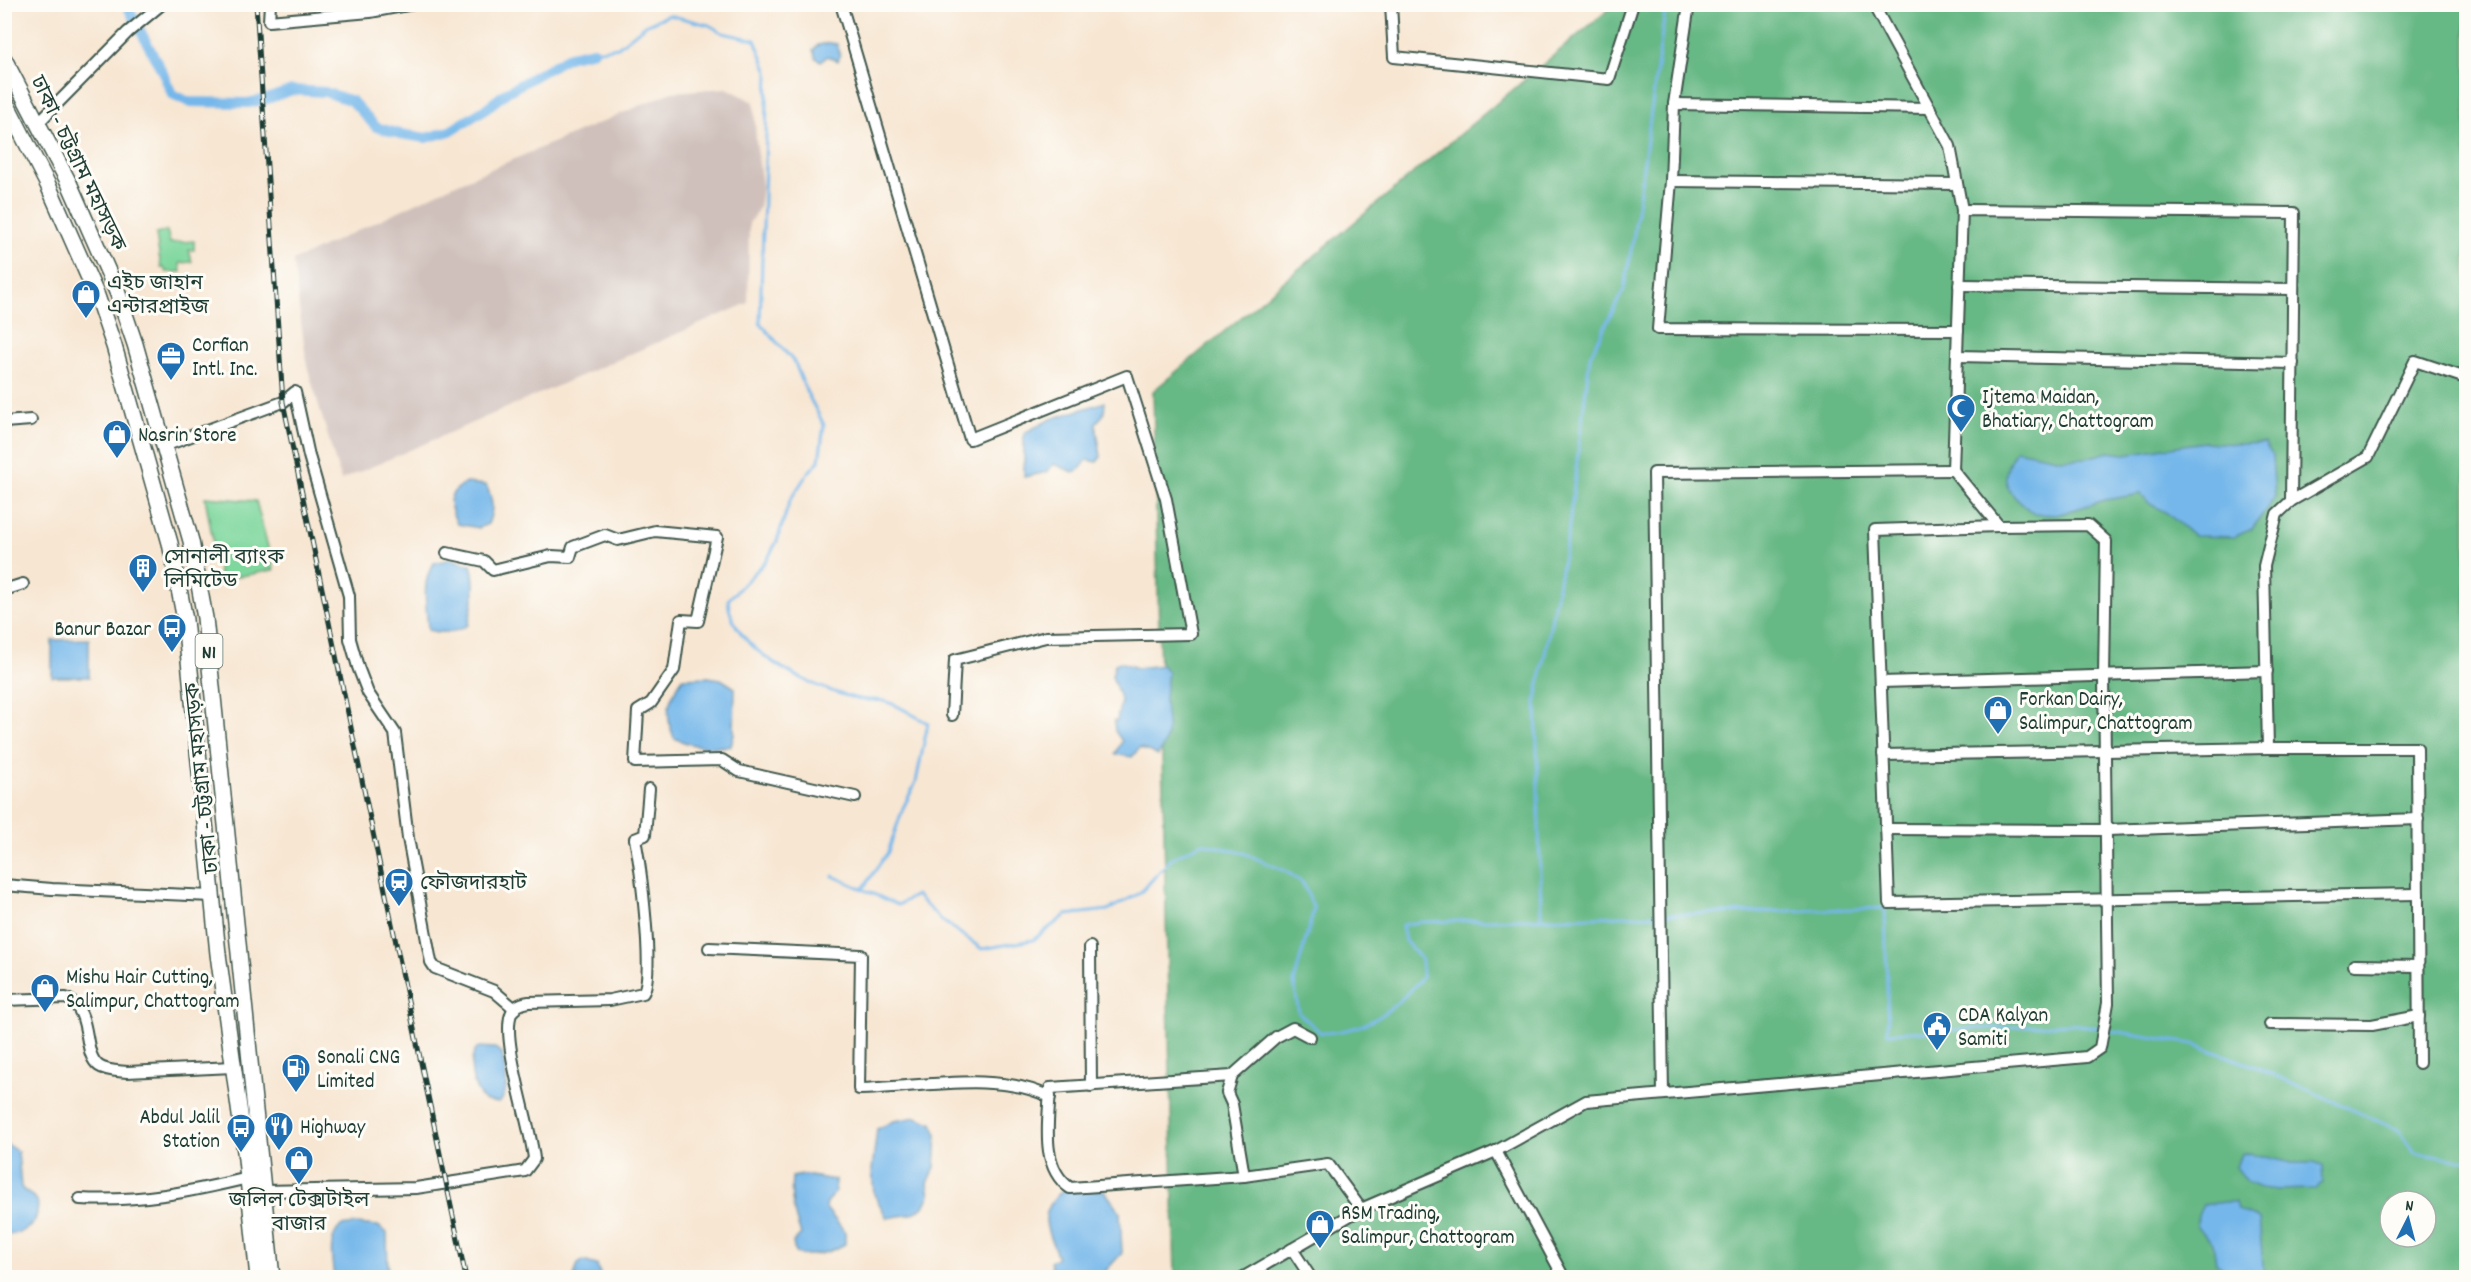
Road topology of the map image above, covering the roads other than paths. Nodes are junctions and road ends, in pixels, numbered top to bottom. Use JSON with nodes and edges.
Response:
{"nodes":[{"id":1,"x":162,"y":4,"type":"edge"},
{"id":2,"x":270,"y":4,"type":"edge"},
{"id":3,"x":412,"y":4,"type":"edge"},
{"id":4,"x":841,"y":4,"type":"edge"},
{"id":5,"x":1391,"y":4,"type":"edge"},
{"id":6,"x":1633,"y":4,"type":"edge"},
{"id":7,"x":1689,"y":4,"type":"edge"},
{"id":8,"x":1873,"y":4,"type":"edge"},
{"id":9,"x":4,"y":59,"type":"edge"},
{"id":10,"x":4,"y":99,"type":"edge"},
{"id":11,"x":1674,"y":104,"type":"junction"},
{"id":12,"x":1930,"y":108,"type":"junction"},
{"id":13,"x":39,"y":122,"type":"junction"},
{"id":14,"x":11,"y":127,"type":"edge"},
{"id":15,"x":1671,"y":181,"type":"junction"},
{"id":16,"x":1957,"y":184,"type":"junction"},
{"id":17,"x":1962,"y":210,"type":"junction"},
{"id":18,"x":1959,"y":285,"type":"junction"},
{"id":19,"x":2293,"y":289,"type":"junction"},
{"id":20,"x":1958,"y":330,"type":"junction"},
{"id":21,"x":1957,"y":356,"type":"junction"},
{"id":22,"x":2293,"y":363,"type":"junction"},
{"id":23,"x":2466,"y":378,"type":"edge"},
{"id":24,"x":31,"y":420,"type":"dead end"},
{"id":25,"x":4,"y":422,"type":"edge"},
{"id":26,"x":164,"y":446,"type":"junction"},
{"id":27,"x":1953,"y":470,"type":"junction"},
{"id":28,"x":2291,"y":501,"type":"junction"},
{"id":29,"x":1999,"y":526,"type":"junction"},
{"id":30,"x":447,"y":553,"type":"dead end"},
{"id":31,"x":23,"y":584,"type":"dead end"},
{"id":32,"x":4,"y":590,"type":"edge"},
{"id":33,"x":205,"y":618,"type":"junction"},
{"id":34,"x":2266,"y":671,"type":"junction"},
{"id":35,"x":2104,"y":677,"type":"junction"},
{"id":36,"x":1881,"y":682,"type":"junction"},
{"id":37,"x":952,"y":715,"type":"dead end"},
{"id":38,"x":2268,"y":748,"type":"junction"},
{"id":39,"x":2106,"y":751,"type":"junction"},
{"id":40,"x":1883,"y":755,"type":"junction"},
{"id":41,"x":649,"y":789,"type":"dead end"},
{"id":42,"x":855,"y":797,"type":"dead end"},
{"id":43,"x":2418,"y":819,"type":"junction"},
{"id":44,"x":1886,"y":829,"type":"junction"},
{"id":45,"x":2107,"y":830,"type":"junction"},
{"id":46,"x":210,"y":873,"type":"junction"},
{"id":47,"x":4,"y":885,"type":"edge"},
{"id":48,"x":2418,"y":894,"type":"junction"},
{"id":49,"x":212,"y":896,"type":"junction"},
{"id":50,"x":2108,"y":898,"type":"junction"},
{"id":51,"x":1090,"y":946,"type":"dead end"},
{"id":52,"x":709,"y":948,"type":"dead end"},
{"id":53,"x":2354,"y":965,"type":"dead end"},
{"id":54,"x":2418,"y":966,"type":"junction"},
{"id":55,"x":4,"y":1000,"type":"edge"},
{"id":56,"x":515,"y":1009,"type":"junction"},
{"id":57,"x":2419,"y":1016,"type":"junction"},
{"id":58,"x":2270,"y":1024,"type":"dead end"},
{"id":59,"x":1310,"y":1037,"type":"dead end"},
{"id":60,"x":2419,"y":1063,"type":"dead end"},
{"id":61,"x":233,"y":1067,"type":"junction"},
{"id":62,"x":1232,"y":1076,"type":"junction"},
{"id":63,"x":1091,"y":1086,"type":"junction"},
{"id":64,"x":1663,"y":1094,"type":"junction"},
{"id":65,"x":1050,"y":1097,"type":"junction"},
{"id":66,"x":1496,"y":1151,"type":"junction"},
{"id":67,"x":1244,"y":1176,"type":"junction"},
{"id":68,"x":248,"y":1178,"type":"junction"},
{"id":69,"x":263,"y":1191,"type":"junction"},
{"id":70,"x":80,"y":1199,"type":"dead end"},
{"id":71,"x":1361,"y":1209,"type":"junction"},
{"id":72,"x":1292,"y":1249,"type":"junction"},
{"id":73,"x":258,"y":1278,"type":"edge"},
{"id":74,"x":272,"y":1278,"type":"edge"},
{"id":75,"x":1242,"y":1278,"type":"edge"},
{"id":76,"x":1311,"y":1278,"type":"edge"},
{"id":77,"x":1564,"y":1278,"type":"edge"}],
"edges":[{"from":1,"to":13,"type":"street"},
{"from":2,"to":3,"type":"street"},
{"from":4,"to":37,"type":"street"},
{"from":5,"to":6,"type":"street"},
{"from":7,"to":11,"type":"street"},
{"from":8,"to":12,"type":"street"},
{"from":9,"to":13,"type":"highway","name":"ঢাকা - চট্টগ্রাম মহাসড়ক","number":"N1"},
{"from":10,"to":14,"type":"highway","name":"ঢাকা - চট্টগ্রাম মহাসড়ক","number":"N1"},
{"from":11,"to":12,"type":"street"},
{"from":11,"to":15,"type":"street"},
{"from":12,"to":16,"type":"street"},
{"from":13,"to":26,"type":"highway","name":"ঢাকা - চট্টগ্রাম মহাসড়ক","number":"N1"},
{"from":14,"to":46,"type":"highway","name":"ঢাকা - চট্টগ্রাম মহাসড়ক","number":"N1"},
{"from":15,"to":16,"type":"street"},
{"from":15,"to":20,"type":"street"},
{"from":16,"to":17,"type":"street"},
{"from":17,"to":18,"type":"street"},
{"from":17,"to":19,"type":"street"},
{"from":18,"to":19,"type":"street"},
{"from":18,"to":20,"type":"street"},
{"from":19,"to":22,"type":"street"},
{"from":20,"to":21,"type":"street"},
{"from":21,"to":22,"type":"street"},
{"from":21,"to":27,"type":"street"},
{"from":22,"to":28,"type":"street"},
{"from":23,"to":28,"type":"street"},
{"from":24,"to":25,"type":"street"},
{"from":26,"to":33,"type":"highway","name":"ঢাকা - চট্টগ্রাম মহাসড়ক","number":"N1"},
{"from":26,"to":56,"type":"street"},
{"from":27,"to":29,"type":"street"},
{"from":27,"to":64,"type":"street"},
{"from":28,"to":34,"type":"street"},
{"from":29,"to":35,"type":"street"},
{"from":29,"to":36,"type":"street"},
{"from":30,"to":42,"type":"street"},
{"from":31,"to":32,"type":"street"},
{"from":33,"to":46,"type":"highway"},
{"from":33,"to":69,"type":"highway","name":"ঢাকা - চট্টগ্রাম মহাসড়ক","number":"N1"},
{"from":34,"to":35,"type":"street"},
{"from":34,"to":38,"type":"street"},
{"from":35,"to":36,"type":"street"},
{"from":35,"to":39,"type":"street"},
{"from":36,"to":40,"type":"street"},
{"from":38,"to":39,"type":"street"},
{"from":38,"to":43,"type":"street"},
{"from":39,"to":40,"type":"street"},
{"from":39,"to":45,"type":"street"},
{"from":40,"to":44,"type":"street"},
{"from":41,"to":56,"type":"street"},
{"from":43,"to":45,"type":"street"},
{"from":43,"to":48,"type":"street"},
{"from":44,"to":45,"type":"street"},
{"from":44,"to":50,"type":"street"},
{"from":45,"to":50,"type":"street"},
{"from":46,"to":49,"type":"highway","name":"ঢাকা - চট্টগ্রাম মহাসড়ক","number":"N1"},
{"from":47,"to":49,"type":"street"},
{"from":48,"to":50,"type":"street"},
{"from":48,"to":54,"type":"street"},
{"from":49,"to":61,"type":"highway","name":"ঢাকা - চট্টগ্রাম মহাসড়ক","number":"N1"},
{"from":50,"to":64,"type":"street"},
{"from":51,"to":63,"type":"street"},
{"from":52,"to":65,"type":"street"},
{"from":53,"to":54,"type":"street"},
{"from":54,"to":57,"type":"street"},
{"from":55,"to":61,"type":"street"},
{"from":56,"to":69,"type":"street"},
{"from":57,"to":58,"type":"street"},
{"from":57,"to":60,"type":"street"},
{"from":59,"to":62,"type":"street"},
{"from":61,"to":68,"type":"highway","name":"ঢাকা - চট্টগ্রাম মহাসড়ক","number":"N1"},
{"from":62,"to":63,"type":"street"},
{"from":62,"to":67,"type":"street"},
{"from":63,"to":65,"type":"street"},
{"from":64,"to":66,"type":"street"},
{"from":65,"to":67,"type":"street"},
{"from":66,"to":71,"type":"street"},
{"from":66,"to":77,"type":"street"},
{"from":67,"to":71,"type":"street"},
{"from":68,"to":70,"type":"street"},
{"from":68,"to":73,"type":"highway","name":"ঢাকা - চট্টগ্রাম মহাসড়ক","number":"N1"},
{"from":69,"to":74,"type":"highway","name":"ঢাকা - চট্টগ্রাম মহাসড়ক","number":"N1"},
{"from":71,"to":72,"type":"street"},
{"from":72,"to":75,"type":"street"},
{"from":72,"to":76,"type":"street"}]}
